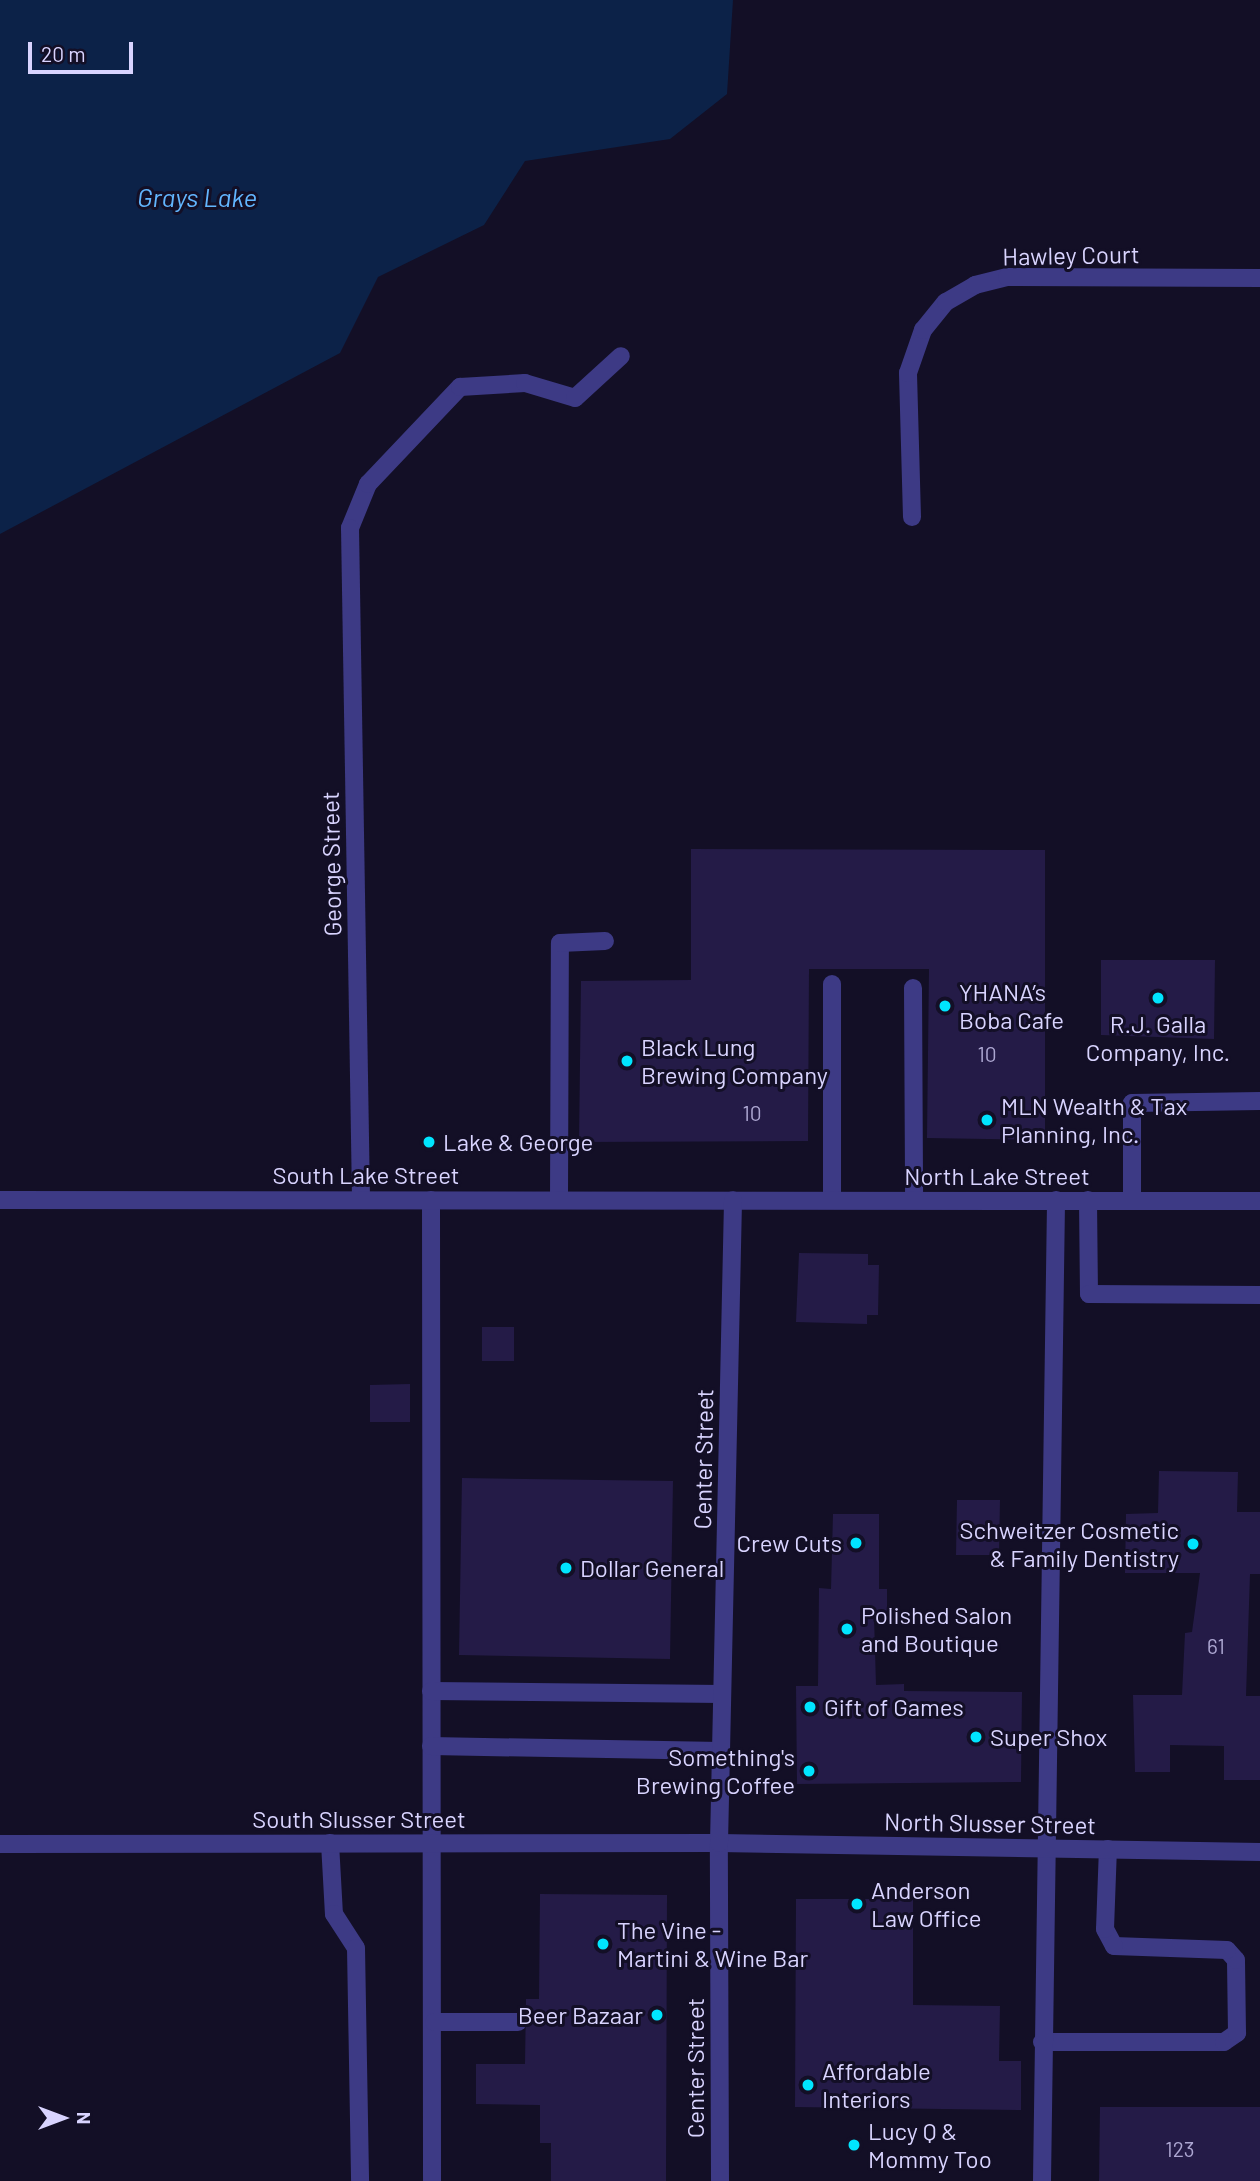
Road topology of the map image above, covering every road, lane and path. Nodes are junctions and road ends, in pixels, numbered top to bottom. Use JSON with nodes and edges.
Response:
{"nodes":[{"id":1,"x":1260,"y":278,"type":"edge"},
{"id":2,"x":621,"y":356,"type":"dead end"},
{"id":3,"x":912,"y":517,"type":"dead end"},
{"id":4,"x":605,"y":942,"type":"dead end"},
{"id":5,"x":832,"y":984,"type":"dead end"},
{"id":6,"x":913,"y":988,"type":"dead end"},
{"id":7,"x":1260,"y":1101,"type":"edge"},
{"id":8,"x":0,"y":1199,"type":"edge"},
{"id":9,"x":361,"y":1199,"type":"junction"},
{"id":10,"x":431,"y":1199,"type":"junction"},
{"id":11,"x":559,"y":1199,"type":"junction"},
{"id":12,"x":733,"y":1199,"type":"junction"},
{"id":13,"x":832,"y":1200,"type":"junction"},
{"id":14,"x":914,"y":1200,"type":"junction"},
{"id":15,"x":1056,"y":1200,"type":"junction"},
{"id":16,"x":1088,"y":1200,"type":"junction"},
{"id":17,"x":1132,"y":1201,"type":"junction"},
{"id":18,"x":1260,"y":1201,"type":"edge"},
{"id":19,"x":1260,"y":1295,"type":"edge"},
{"id":20,"x":431,"y":1691,"type":"junction"},
{"id":21,"x":723,"y":1695,"type":"junction"},
{"id":22,"x":431,"y":1745,"type":"junction"},
{"id":23,"x":721,"y":1751,"type":"junction"},
{"id":24,"x":330,"y":1843,"type":"junction"},
{"id":25,"x":431,"y":1843,"type":"junction"},
{"id":26,"x":719,"y":1843,"type":"junction"},
{"id":27,"x":0,"y":1844,"type":"edge"},
{"id":28,"x":1043,"y":1848,"type":"junction"},
{"id":29,"x":1108,"y":1849,"type":"junction"},
{"id":30,"x":1260,"y":1852,"type":"edge"},
{"id":31,"x":434,"y":2022,"type":"junction"},
{"id":32,"x":518,"y":2022,"type":"dead end"},
{"id":33,"x":1042,"y":2042,"type":"junction"},
{"id":34,"x":360,"y":2181,"type":"edge"},
{"id":35,"x":432,"y":2181,"type":"edge"},
{"id":36,"x":720,"y":2181,"type":"edge"},
{"id":37,"x":1042,"y":2181,"type":"edge"}],
"edges":[{"from":1,"to":3,"type":"street","name":"Hawley Court"},
{"from":2,"to":9,"type":"street","name":"George Street"},
{"from":4,"to":11,"type":"street"},
{"from":5,"to":13,"type":"street"},
{"from":6,"to":14,"type":"street"},
{"from":7,"to":17,"type":"street"},
{"from":8,"to":9,"type":"street","name":"South Lake Street"},
{"from":9,"to":10,"type":"street","name":"South Lake Street"},
{"from":10,"to":11,"type":"street","name":"South Lake Street"},
{"from":10,"to":20,"type":"street"},
{"from":11,"to":12,"type":"street","name":"South Lake Street"},
{"from":12,"to":13,"type":"street","name":"North Lake Street"},
{"from":12,"to":21,"type":"street","name":"Center Street"},
{"from":13,"to":14,"type":"street","name":"North Lake Street"},
{"from":14,"to":15,"type":"street","name":"North Lake Street"},
{"from":15,"to":16,"type":"street","name":"North Lake Street"},
{"from":15,"to":28,"type":"street"},
{"from":16,"to":17,"type":"street","name":"North Lake Street"},
{"from":16,"to":19,"type":"street"},
{"from":17,"to":18,"type":"street","name":"North Lake Street"},
{"from":20,"to":21,"type":"street"},
{"from":20,"to":22,"type":"street"},
{"from":21,"to":23,"type":"street","name":"Center Street"},
{"from":22,"to":23,"type":"street"},
{"from":22,"to":25,"type":"street"},
{"from":23,"to":26,"type":"street","name":"Center Street"},
{"from":24,"to":25,"type":"street","name":"South Slusser Street"},
{"from":24,"to":27,"type":"street","name":"South Slusser Street"},
{"from":24,"to":34,"type":"street"},
{"from":25,"to":26,"type":"street","name":"South Slusser Street"},
{"from":25,"to":31,"type":"street"},
{"from":26,"to":28,"type":"street","name":"North Slusser Street"},
{"from":26,"to":36,"type":"street","name":"Center Street"},
{"from":28,"to":29,"type":"street","name":"North Slusser Street"},
{"from":28,"to":33,"type":"street"},
{"from":29,"to":30,"type":"street","name":"North Slusser Street"},
{"from":29,"to":33,"type":"street"},
{"from":31,"to":32,"type":"street"},
{"from":31,"to":35,"type":"street"},
{"from":33,"to":37,"type":"street"}]}
